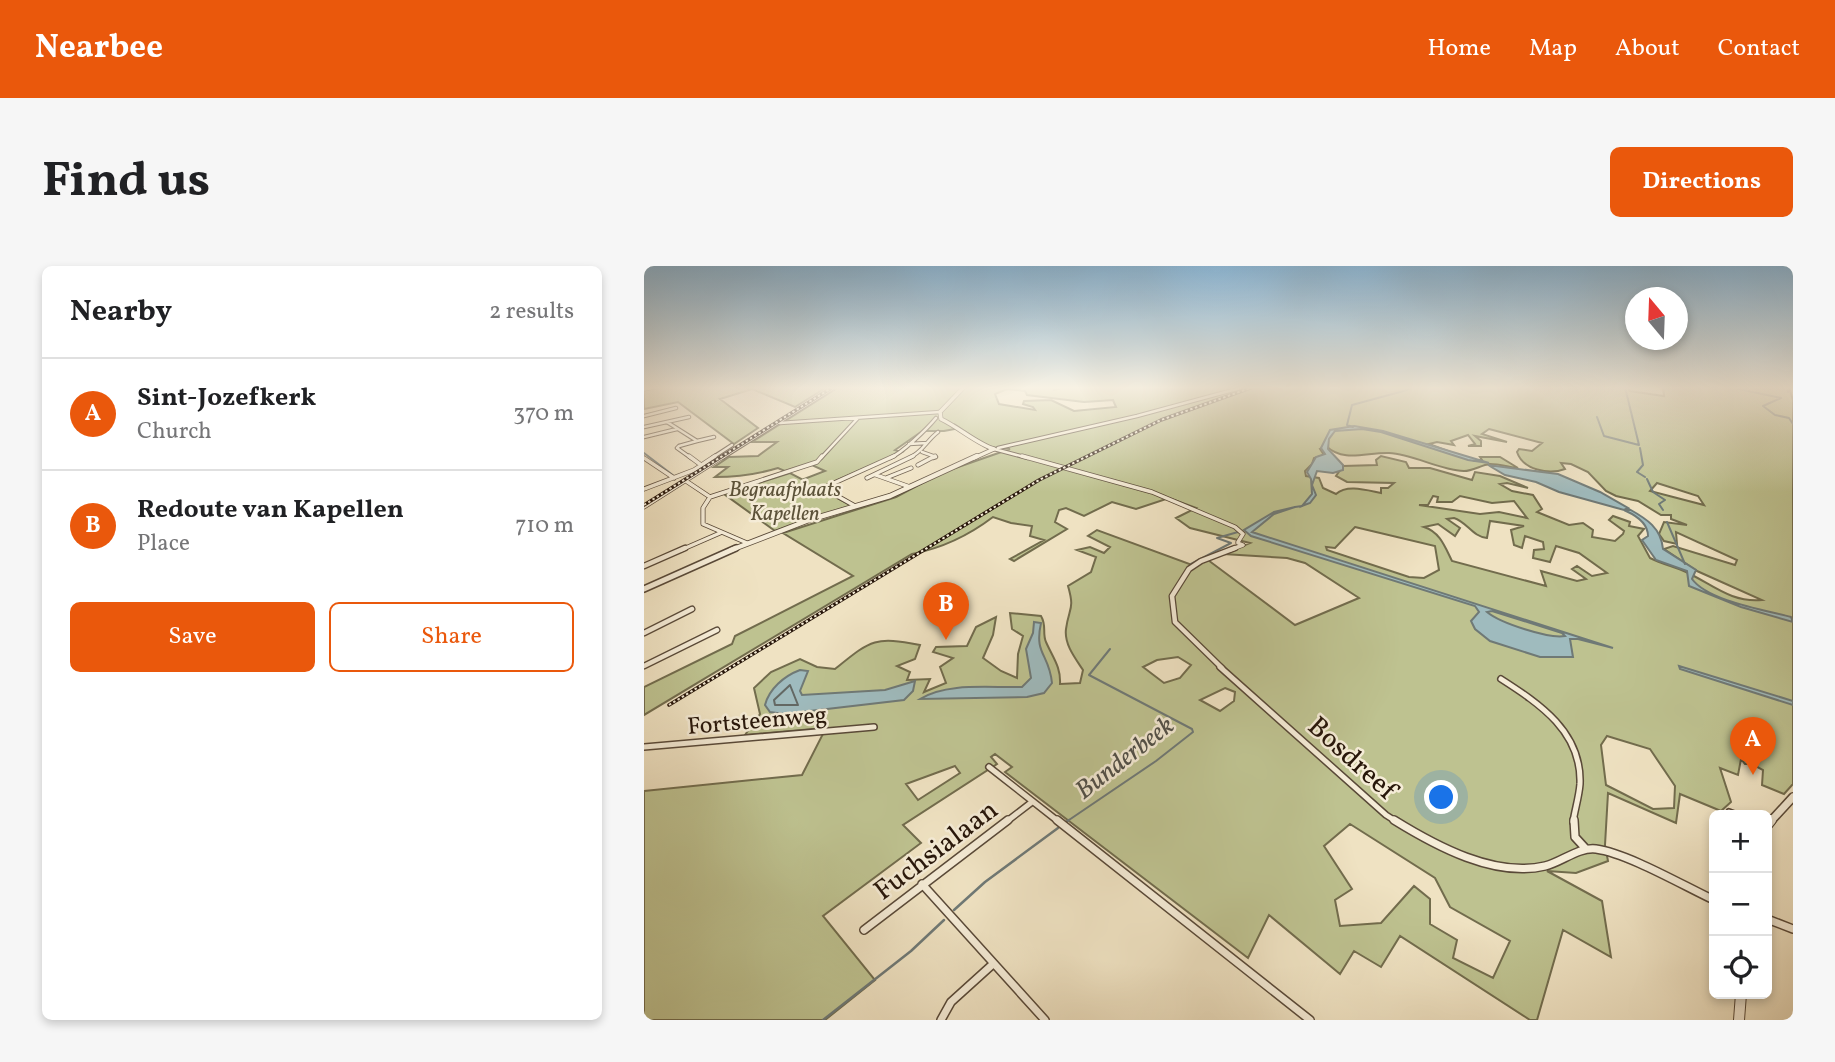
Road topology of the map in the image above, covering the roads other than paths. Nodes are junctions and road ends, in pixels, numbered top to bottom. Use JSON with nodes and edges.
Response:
{"nodes":[{"id":1,"x":667,"y":422,"type":"joint"},
{"id":2,"x":792,"y":422,"type":"edge"},
{"id":3,"x":854,"y":422,"type":"edge"},
{"id":4,"x":932,"y":422,"type":"edge"},
{"id":5,"x":947,"y":422,"type":"edge"},
{"id":6,"x":1110,"y":422,"type":"edge"},
{"id":7,"x":779,"y":423,"type":"joint"},
{"id":8,"x":644,"y":427,"type":"edge"},
{"id":9,"x":679,"y":429,"type":"junction"},
{"id":10,"x":938,"y":432,"type":"dead end"},
{"id":11,"x":644,"y":437,"type":"edge"},
{"id":12,"x":692,"y":437,"type":"junction"},
{"id":13,"x":714,"y":437,"type":"dead end"},
{"id":14,"x":696,"y":442,"type":"junction"},
{"id":15,"x":927,"y":443,"type":"junction"},
{"id":16,"x":909,"y":444,"type":"junction"},
{"id":17,"x":732,"y":445,"type":"dead end"},
{"id":18,"x":679,"y":446,"type":"junction"},
{"id":19,"x":991,"y":449,"type":"junction"},
{"id":20,"x":922,"y":452,"type":"junction"},
{"id":21,"x":645,"y":458,"type":"edge"},
{"id":22,"x":701,"y":465,"type":"junction"},
{"id":23,"x":918,"y":465,"type":"dead end"},
{"id":24,"x":911,"y":468,"type":"dead end"},
{"id":25,"x":875,"y":474,"type":"junction"},
{"id":26,"x":867,"y":478,"type":"dead end"},
{"id":27,"x":885,"y":478,"type":"junction"},
{"id":28,"x":674,"y":479,"type":"junction"},
{"id":29,"x":686,"y":481,"type":"junction"},
{"id":30,"x":910,"y":486,"type":"junction"},
{"id":31,"x":644,"y":489,"type":"edge"},
{"id":32,"x":710,"y":497,"type":"junction"},
{"id":33,"x":644,"y":507,"type":"edge"},
{"id":34,"x":856,"y":507,"type":"junction"},
{"id":35,"x":721,"y":532,"type":"junction"},
{"id":36,"x":747,"y":543,"type":"junction"},
{"id":37,"x":644,"y":566,"type":"edge"},
{"id":38,"x":644,"y":589,"type":"edge"},
{"id":39,"x":692,"y":609,"type":"dead end"},
{"id":40,"x":717,"y":630,"type":"dead end"},
{"id":41,"x":644,"y":633,"type":"edge"},
{"id":42,"x":644,"y":666,"type":"edge"},
{"id":43,"x":1500,"y":679,"type":"dead end"},
{"id":44,"x":874,"y":727,"type":"dead end"},
{"id":45,"x":644,"y":747,"type":"edge"},
{"id":46,"x":989,"y":767,"type":"dead end"},
{"id":47,"x":1793,"y":797,"type":"edge"},
{"id":48,"x":1032,"y":802,"type":"junction"},
{"id":49,"x":1772,"y":820,"type":"edge"},
{"id":50,"x":1586,"y":849,"type":"junction"},
{"id":51,"x":922,"y":884,"type":"junction"},
{"id":52,"x":1709,"y":898,"type":"edge"},
{"id":53,"x":1772,"y":921,"type":"edge"},
{"id":54,"x":864,"y":929,"type":"dead end"},
{"id":55,"x":1793,"y":929,"type":"edge"},
{"id":56,"x":993,"y":964,"type":"junction"},
{"id":57,"x":1741,"y":999,"type":"edge"},
{"id":58,"x":941,"y":1020,"type":"edge"},
{"id":59,"x":1045,"y":1020,"type":"edge"},
{"id":60,"x":1310,"y":1020,"type":"edge"},
{"id":61,"x":1739,"y":1020,"type":"edge"}],
"edges":[{"from":1,"to":8,"type":"street"},
{"from":1,"to":9,"type":"street"},
{"from":2,"to":7,"type":"street"},
{"from":3,"to":32,"type":"street"},
{"from":4,"to":16,"type":"street"},
{"from":5,"to":19,"type":"street"},
{"from":6,"to":19,"type":"street"},
{"from":7,"to":29,"type":"street"},
{"from":9,"to":11,"type":"street"},
{"from":9,"to":12,"type":"street"},
{"from":10,"to":15,"type":"street"},
{"from":12,"to":14,"type":"street"},
{"from":12,"to":18,"type":"street"},
{"from":13,"to":14,"type":"street"},
{"from":14,"to":18,"type":"street"},
{"from":15,"to":16,"type":"street"},
{"from":15,"to":20,"type":"street"},
{"from":16,"to":34,"type":"street"},
{"from":17,"to":22,"type":"street"},
{"from":18,"to":22,"type":"street"},
{"from":19,"to":30,"type":"street"},
{"from":19,"to":50,"type":"street","name":"Bosdreef"},
{"from":20,"to":23,"type":"street"},
{"from":20,"to":25,"type":"street"},
{"from":21,"to":28,"type":"street"},
{"from":22,"to":28,"type":"street"},
{"from":24,"to":27,"type":"street"},
{"from":25,"to":26,"type":"street"},
{"from":25,"to":27,"type":"street"},
{"from":27,"to":30,"type":"street"},
{"from":28,"to":31,"type":"street"},
{"from":29,"to":32,"type":"street"},
{"from":29,"to":33,"type":"street"},
{"from":30,"to":34,"type":"street"},
{"from":32,"to":35,"type":"street"},
{"from":34,"to":36,"type":"street"},
{"from":35,"to":36,"type":"street"},
{"from":35,"to":37,"type":"street"},
{"from":36,"to":38,"type":"street"},
{"from":39,"to":41,"type":"street"},
{"from":40,"to":42,"type":"street"},
{"from":43,"to":50,"type":"street"},
{"from":44,"to":45,"type":"street","name":"Fortsteenweg"},
{"from":46,"to":48,"type":"street"},
{"from":47,"to":49,"type":"street"},
{"from":48,"to":51,"type":"street","name":"Fuchsialaan"},
{"from":48,"to":60,"type":"street"},
{"from":50,"to":52,"type":"street"},
{"from":51,"to":54,"type":"street","name":"Fuchsialaan"},
{"from":51,"to":56,"type":"street"},
{"from":53,"to":55,"type":"street"},
{"from":56,"to":58,"type":"street"},
{"from":56,"to":59,"type":"street"},
{"from":57,"to":61,"type":"street"}]}
